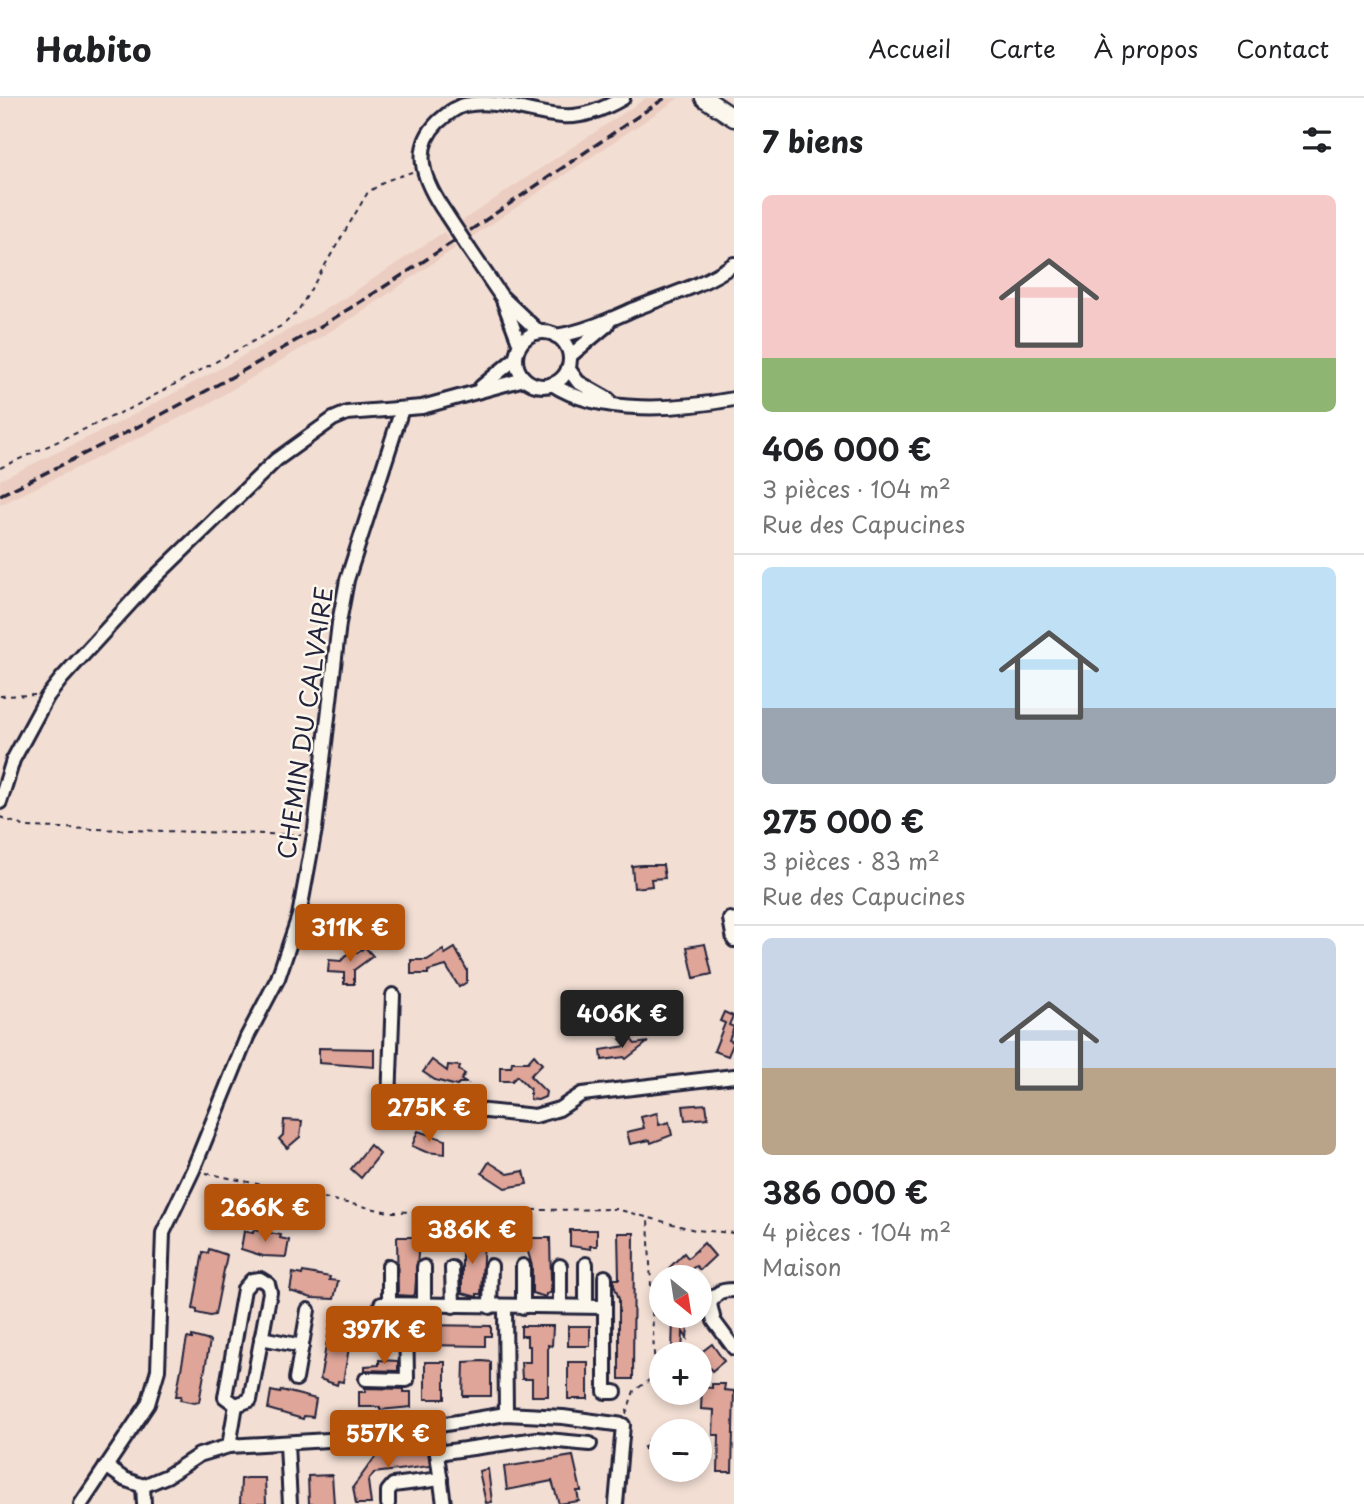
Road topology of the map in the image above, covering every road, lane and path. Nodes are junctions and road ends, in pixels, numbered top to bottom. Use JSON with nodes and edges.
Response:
{"nodes":[{"id":1,"x":623,"y":98,"type":"edge"},
{"id":2,"x":706,"y":98,"type":"edge"},
{"id":3,"x":734,"y":111,"type":"edge"},
{"id":4,"x":734,"y":118,"type":"edge"},
{"id":5,"x":422,"y":169,"type":"junction"},
{"id":6,"x":734,"y":264,"type":"edge"},
{"id":7,"x":501,"y":296,"type":"junction"},
{"id":8,"x":614,"y":319,"type":"junction"},
{"id":9,"x":539,"y":332,"type":"junction"},
{"id":10,"x":556,"y":336,"type":"junction"},
{"id":11,"x":520,"y":345,"type":"junction"},
{"id":12,"x":516,"y":358,"type":"junction"},
{"id":13,"x":569,"y":362,"type":"junction"},
{"id":14,"x":524,"y":379,"type":"junction"},
{"id":15,"x":552,"y":384,"type":"junction"},
{"id":16,"x":467,"y":395,"type":"junction"},
{"id":17,"x":734,"y":399,"type":"edge"},
{"id":18,"x":614,"y":403,"type":"junction"},
{"id":19,"x":402,"y":410,"type":"junction"},
{"id":20,"x":0,"y":468,"type":"edge"},
{"id":21,"x":0,"y":696,"type":"edge"},
{"id":22,"x":47,"y":697,"type":"junction"},
{"id":23,"x":0,"y":802,"type":"edge"},
{"id":24,"x":0,"y":817,"type":"edge"},
{"id":25,"x":314,"y":835,"type":"junction"},
{"id":26,"x":730,"y":919,"type":"dead end"},
{"id":27,"x":734,"y":940,"type":"edge"},
{"id":28,"x":393,"y":995,"type":"dead end"},
{"id":29,"x":734,"y":1076,"type":"edge"},
{"id":30,"x":193,"y":1170,"type":"junction"},
{"id":31,"x":648,"y":1218,"type":"junction"},
{"id":32,"x":734,"y":1233,"type":"edge"},
{"id":33,"x":586,"y":1264,"type":"dead end"},
{"id":34,"x":389,"y":1266,"type":"dead end"},
{"id":35,"x":491,"y":1266,"type":"dead end"},
{"id":36,"x":523,"y":1266,"type":"dead end"},
{"id":37,"x":560,"y":1266,"type":"dead end"},
{"id":38,"x":424,"y":1267,"type":"dead end"},
{"id":39,"x":452,"y":1268,"type":"dead end"},
{"id":40,"x":605,"y":1277,"type":"dead end"},
{"id":41,"x":734,"y":1290,"type":"edge"},
{"id":42,"x":406,"y":1305,"type":"junction"},
{"id":43,"x":424,"y":1305,"type":"junction"},
{"id":44,"x":453,"y":1306,"type":"junction"},
{"id":45,"x":560,"y":1306,"type":"junction"},
{"id":46,"x":586,"y":1306,"type":"junction"},
{"id":47,"x":490,"y":1307,"type":"junction"},
{"id":48,"x":505,"y":1307,"type":"junction"},
{"id":49,"x":523,"y":1307,"type":"junction"},
{"id":50,"x":605,"y":1307,"type":"junction"},
{"id":51,"x":308,"y":1310,"type":"dead end"},
{"id":52,"x":261,"y":1338,"type":"junction"},
{"id":53,"x":302,"y":1346,"type":"junction"},
{"id":54,"x":734,"y":1348,"type":"edge"},
{"id":55,"x":296,"y":1379,"type":"dead end"},
{"id":56,"x":366,"y":1379,"type":"dead end"},
{"id":57,"x":615,"y":1392,"type":"dead end"},
{"id":58,"x":236,"y":1405,"type":"junction"},
{"id":59,"x":506,"y":1415,"type":"junction"},
{"id":60,"x":433,"y":1425,"type":"junction"},
{"id":61,"x":623,"y":1425,"type":"junction"},
{"id":62,"x":286,"y":1444,"type":"junction"},
{"id":63,"x":590,"y":1444,"type":"dead end"},
{"id":64,"x":229,"y":1446,"type":"junction"},
{"id":65,"x":437,"y":1453,"type":"junction"},
{"id":66,"x":106,"y":1466,"type":"junction"},
{"id":67,"x":441,"y":1479,"type":"junction"},
{"id":68,"x":143,"y":1486,"type":"junction"},
{"id":69,"x":81,"y":1504,"type":"edge"},
{"id":70,"x":144,"y":1504,"type":"edge"},
{"id":71,"x":290,"y":1504,"type":"edge"},
{"id":72,"x":388,"y":1504,"type":"edge"},
{"id":73,"x":444,"y":1504,"type":"edge"},
{"id":74,"x":615,"y":1504,"type":"edge"}],
"edges":[{"from":1,"to":5,"type":"street"},
{"from":2,"to":3,"type":"main road"},
{"from":2,"to":4,"type":"main road"},
{"from":5,"to":7,"type":"street","bridge":true},
{"from":5,"to":20,"type":"path"},
{"from":6,"to":8,"type":"street"},
{"from":7,"to":9,"type":"street"},
{"from":7,"to":11,"type":"street"},
{"from":8,"to":10,"type":"street"},
{"from":8,"to":13,"type":"street"},
{"from":9,"to":10,"type":"street"},
{"from":9,"to":11,"type":"street"},
{"from":10,"to":13,"type":"street"},
{"from":11,"to":12,"type":"street"},
{"from":12,"to":14,"type":"street"},
{"from":12,"to":16,"type":"street"},
{"from":13,"to":15,"type":"street"},
{"from":13,"to":18,"type":"street"},
{"from":14,"to":15,"type":"street"},
{"from":14,"to":16,"type":"street"},
{"from":15,"to":18,"type":"street"},
{"from":16,"to":19,"type":"street"},
{"from":17,"to":18,"type":"street"},
{"from":19,"to":22,"type":"street"},
{"from":19,"to":25,"type":"street","name":"CHEMIN DU CALVAIRE"},
{"from":21,"to":22,"type":"path"},
{"from":22,"to":23,"type":"street"},
{"from":24,"to":25,"type":"path"},
{"from":25,"to":30,"type":"street","name":"CHEMIN DU CALVAIRE"},
{"from":26,"to":27,"type":"street"},
{"from":28,"to":29,"type":"street"},
{"from":30,"to":31,"type":"path"},
{"from":30,"to":66,"type":"street","name":"CHEMIN DU CALVAIRE"},
{"from":31,"to":32,"type":"path"},
{"from":31,"to":61,"type":"path"},
{"from":33,"to":46,"type":"street"},
{"from":34,"to":42,"type":"street"},
{"from":35,"to":47,"type":"street"},
{"from":36,"to":49,"type":"street"},
{"from":37,"to":45,"type":"street"},
{"from":38,"to":43,"type":"street"},
{"from":39,"to":44,"type":"street"},
{"from":40,"to":50,"type":"street"},
{"from":41,"to":54,"type":"street"},
{"from":42,"to":43,"type":"street"},
{"from":42,"to":56,"type":"street"},
{"from":43,"to":44,"type":"street"},
{"from":44,"to":47,"type":"street"},
{"from":45,"to":46,"type":"street"},
{"from":45,"to":49,"type":"street"},
{"from":46,"to":50,"type":"street"},
{"from":47,"to":48,"type":"street"},
{"from":48,"to":49,"type":"street"},
{"from":48,"to":59,"type":"street"},
{"from":50,"to":57,"type":"street"},
{"from":51,"to":53,"type":"street"},
{"from":52,"to":53,"type":"street"},
{"from":52,"to":58,"type":"street"},
{"from":52,"to":58,"type":"street"},
{"from":53,"to":55,"type":"street"},
{"from":58,"to":64,"type":"street"},
{"from":59,"to":60,"type":"street"},
{"from":59,"to":61,"type":"street"},
{"from":60,"to":62,"type":"street"},
{"from":60,"to":65,"type":"street"},
{"from":61,"to":74,"type":"street"},
{"from":62,"to":64,"type":"street"},
{"from":62,"to":71,"type":"street"},
{"from":63,"to":65,"type":"street"},
{"from":64,"to":68,"type":"street"},
{"from":65,"to":67,"type":"street"},
{"from":66,"to":68,"type":"street"},
{"from":66,"to":69,"type":"street","name":"CHEMIN DU CALVAIRE"},
{"from":67,"to":72,"type":"street"},
{"from":67,"to":73,"type":"street"},
{"from":68,"to":70,"type":"street"}]}
